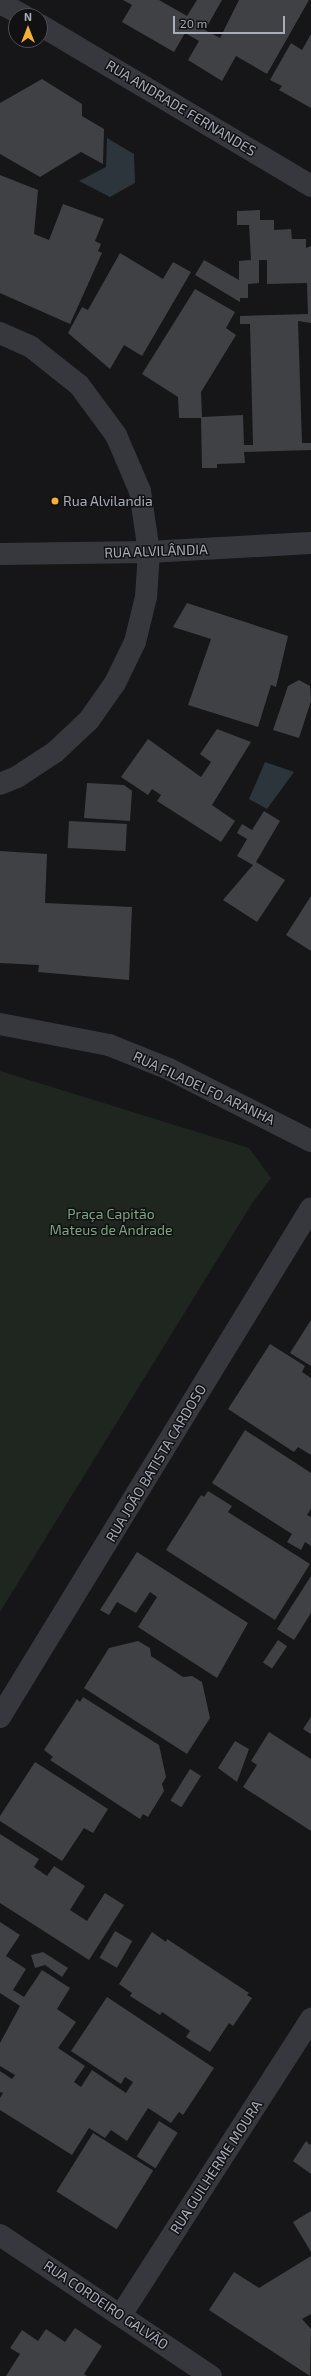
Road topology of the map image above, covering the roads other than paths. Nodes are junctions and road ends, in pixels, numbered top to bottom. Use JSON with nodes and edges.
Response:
{"nodes":[{"id":1,"x":20,"y":0,"type":"edge"},
{"id":2,"x":0,"y":3,"type":"edge"},
{"id":3,"x":9,"y":8,"type":"edge"},
{"id":4,"x":28,"y":8,"type":"edge"},
{"id":5,"x":48,"y":27,"type":"edge"},
{"id":6,"x":311,"y":186,"type":"edge"},
{"id":7,"x":0,"y":333,"type":"edge"},
{"id":8,"x":311,"y":543,"type":"edge"},
{"id":9,"x":149,"y":552,"type":"junction"},
{"id":10,"x":0,"y":554,"type":"edge"},
{"id":11,"x":0,"y":784,"type":"edge"},
{"id":12,"x":0,"y":1024,"type":"edge"},
{"id":13,"x":311,"y":1141,"type":"edge"},
{"id":14,"x":311,"y":1208,"type":"edge"},
{"id":15,"x":0,"y":1717,"type":"edge"},
{"id":16,"x":311,"y":2019,"type":"edge"},
{"id":17,"x":0,"y":2235,"type":"edge"},
{"id":18,"x":121,"y":2315,"type":"junction"},
{"id":19,"x":211,"y":2376,"type":"edge"}],
"edges":[{"from":1,"to":4,"type":"street","name":"RUA ANDRADE FERNANDES"},
{"from":2,"to":3,"type":"street"},
{"from":5,"to":6,"type":"street","name":"RUA ANDRADE FERNANDES"},
{"from":7,"to":9,"type":"street"},
{"from":8,"to":9,"type":"street","name":"RUA ALVILÂNDIA"},
{"from":9,"to":10,"type":"street","name":"RUA ALVILÂNDIA"},
{"from":9,"to":11,"type":"street"},
{"from":12,"to":13,"type":"street","name":"RUA FILADELFO ARANHA"},
{"from":14,"to":15,"type":"street","name":"RUA JOÃO BATISTA CARDOSO"},
{"from":16,"to":18,"type":"street","name":"RUA GUILHERME MOURA"},
{"from":17,"to":18,"type":"street","name":"RUA CORDEIRO GALVÃO"},
{"from":18,"to":19,"type":"street","name":"RUA CORDEIRO GALVÃO"}]}
